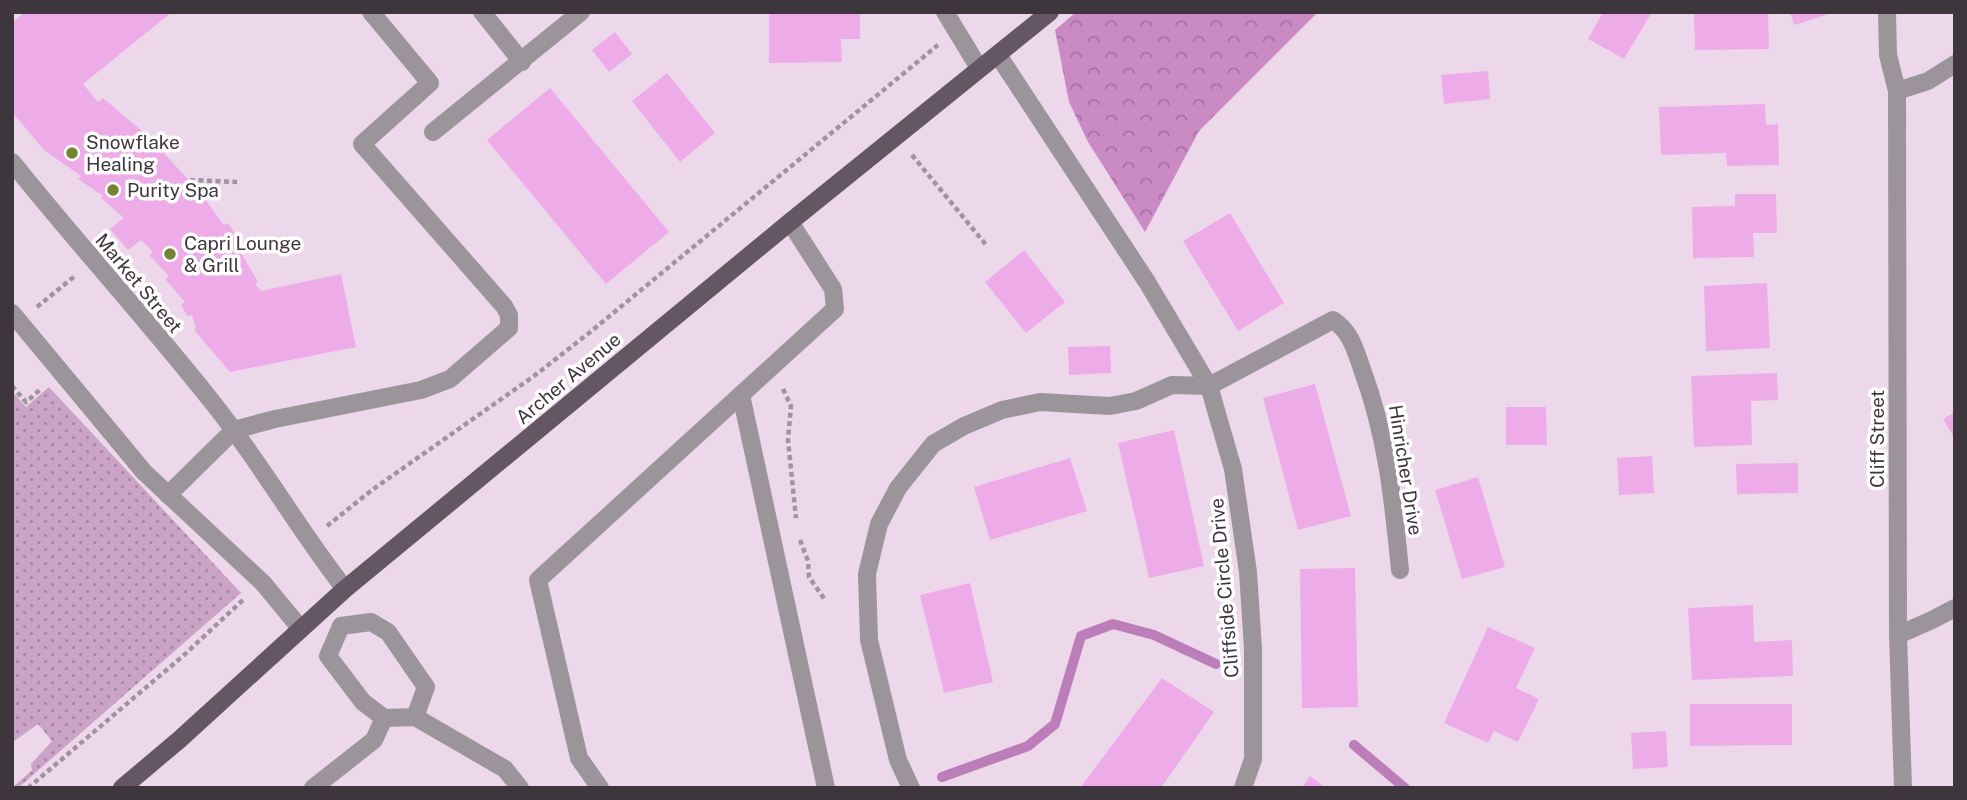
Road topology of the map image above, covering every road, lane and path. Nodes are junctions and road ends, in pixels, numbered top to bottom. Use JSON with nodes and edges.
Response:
{"nodes":[{"id":1,"x":372,"y":12,"type":"edge"},
{"id":2,"x":482,"y":12,"type":"edge"},
{"id":3,"x":582,"y":12,"type":"edge"},
{"id":4,"x":945,"y":12,"type":"edge"},
{"id":5,"x":1050,"y":12,"type":"edge"},
{"id":6,"x":1887,"y":12,"type":"edge"},
{"id":7,"x":934,"y":48,"type":"dead end"},
{"id":8,"x":998,"y":55,"type":"junction"},
{"id":9,"x":522,"y":62,"type":"junction"},
{"id":10,"x":1955,"y":64,"type":"edge"},
{"id":11,"x":979,"y":68,"type":"junction"},
{"id":12,"x":1897,"y":91,"type":"junction"},
{"id":13,"x":433,"y":132,"type":"dead end"},
{"id":14,"x":912,"y":155,"type":"dead end"},
{"id":15,"x":12,"y":162,"type":"edge"},
{"id":16,"x":190,"y":180,"type":"dead end"},
{"id":17,"x":237,"y":182,"type":"dead end"},
{"id":18,"x":790,"y":222,"type":"junction"},
{"id":19,"x":987,"y":246,"type":"dead end"},
{"id":20,"x":81,"y":271,"type":"dead end"},
{"id":21,"x":37,"y":307,"type":"dead end"},
{"id":22,"x":12,"y":313,"type":"edge"},
{"id":23,"x":772,"y":366,"type":"junction"},
{"id":24,"x":12,"y":386,"type":"edge"},
{"id":25,"x":1209,"y":386,"type":"junction"},
{"id":26,"x":41,"y":389,"type":"dead end"},
{"id":27,"x":741,"y":395,"type":"junction"},
{"id":28,"x":234,"y":430,"type":"junction"},
{"id":29,"x":169,"y":495,"type":"junction"},
{"id":30,"x":308,"y":542,"type":"junction"},
{"id":31,"x":1400,"y":570,"type":"dead end"},
{"id":32,"x":262,"y":583,"type":"junction"},
{"id":33,"x":345,"y":590,"type":"junction"},
{"id":34,"x":825,"y":600,"type":"dead end"},
{"id":35,"x":326,"y":607,"type":"junction"},
{"id":36,"x":1955,"y":608,"type":"edge"},
{"id":37,"x":341,"y":626,"type":"junction"},
{"id":38,"x":301,"y":629,"type":"junction"},
{"id":39,"x":1898,"y":635,"type":"junction"},
{"id":40,"x":415,"y":717,"type":"junction"},
{"id":41,"x":384,"y":718,"type":"junction"},
{"id":42,"x":28,"y":788,"type":"edge"},
{"id":43,"x":122,"y":788,"type":"edge"},
{"id":44,"x":313,"y":788,"type":"edge"},
{"id":45,"x":520,"y":788,"type":"edge"},
{"id":46,"x":600,"y":788,"type":"edge"},
{"id":47,"x":826,"y":788,"type":"edge"},
{"id":48,"x":911,"y":788,"type":"edge"},
{"id":49,"x":1243,"y":788,"type":"edge"},
{"id":50,"x":1903,"y":788,"type":"edge"}],
"edges":[{"from":1,"to":28,"type":"street"},
{"from":2,"to":9,"type":"street"},
{"from":3,"to":9,"type":"street"},
{"from":4,"to":11,"type":"street"},
{"from":5,"to":8,"type":"main road","name":"Archer Avenue"},
{"from":6,"to":12,"type":"street","name":"Cliff Street"},
{"from":7,"to":30,"type":"path"},
{"from":8,"to":11,"type":"main road","name":"Archer Avenue"},
{"from":8,"to":25,"type":"street","name":"Cliffside Circle Drive"},
{"from":9,"to":13,"type":"street"},
{"from":10,"to":12,"type":"street"},
{"from":11,"to":18,"type":"main road","name":"Archer Avenue"},
{"from":12,"to":39,"type":"street","name":"Cliff Street"},
{"from":14,"to":19,"type":"path"},
{"from":15,"to":28,"type":"street","name":"Market Street"},
{"from":16,"to":17,"type":"path"},
{"from":18,"to":23,"type":"street"},
{"from":18,"to":33,"type":"main road","name":"Archer Avenue"},
{"from":20,"to":21,"type":"path"},
{"from":22,"to":29,"type":"street"},
{"from":23,"to":27,"type":"street"},
{"from":23,"to":34,"type":"path"},
{"from":24,"to":26,"type":"path"},
{"from":25,"to":31,"type":"street","name":"Hinricher Drive"},
{"from":25,"to":48,"type":"street"},
{"from":25,"to":49,"type":"street","name":"Cliffside Circle Drive"},
{"from":27,"to":46,"type":"street"},
{"from":27,"to":47,"type":"street"},
{"from":28,"to":29,"type":"street"},
{"from":28,"to":30,"type":"street","name":"Market Street"},
{"from":29,"to":32,"type":"street"},
{"from":30,"to":33,"type":"street","name":"Market Street"},
{"from":32,"to":38,"type":"street"},
{"from":32,"to":42,"type":"path"},
{"from":33,"to":35,"type":"main road","name":"Archer Avenue"},
{"from":35,"to":37,"type":"street"},
{"from":35,"to":38,"type":"main road","name":"Archer Avenue"},
{"from":36,"to":39,"type":"street"},
{"from":37,"to":40,"type":"street"},
{"from":37,"to":41,"type":"street"},
{"from":38,"to":43,"type":"main road","name":"Archer Avenue"},
{"from":39,"to":50,"type":"street","name":"Cliff Street"},
{"from":40,"to":41,"type":"street"},
{"from":40,"to":45,"type":"street"},
{"from":41,"to":44,"type":"street"}]}
